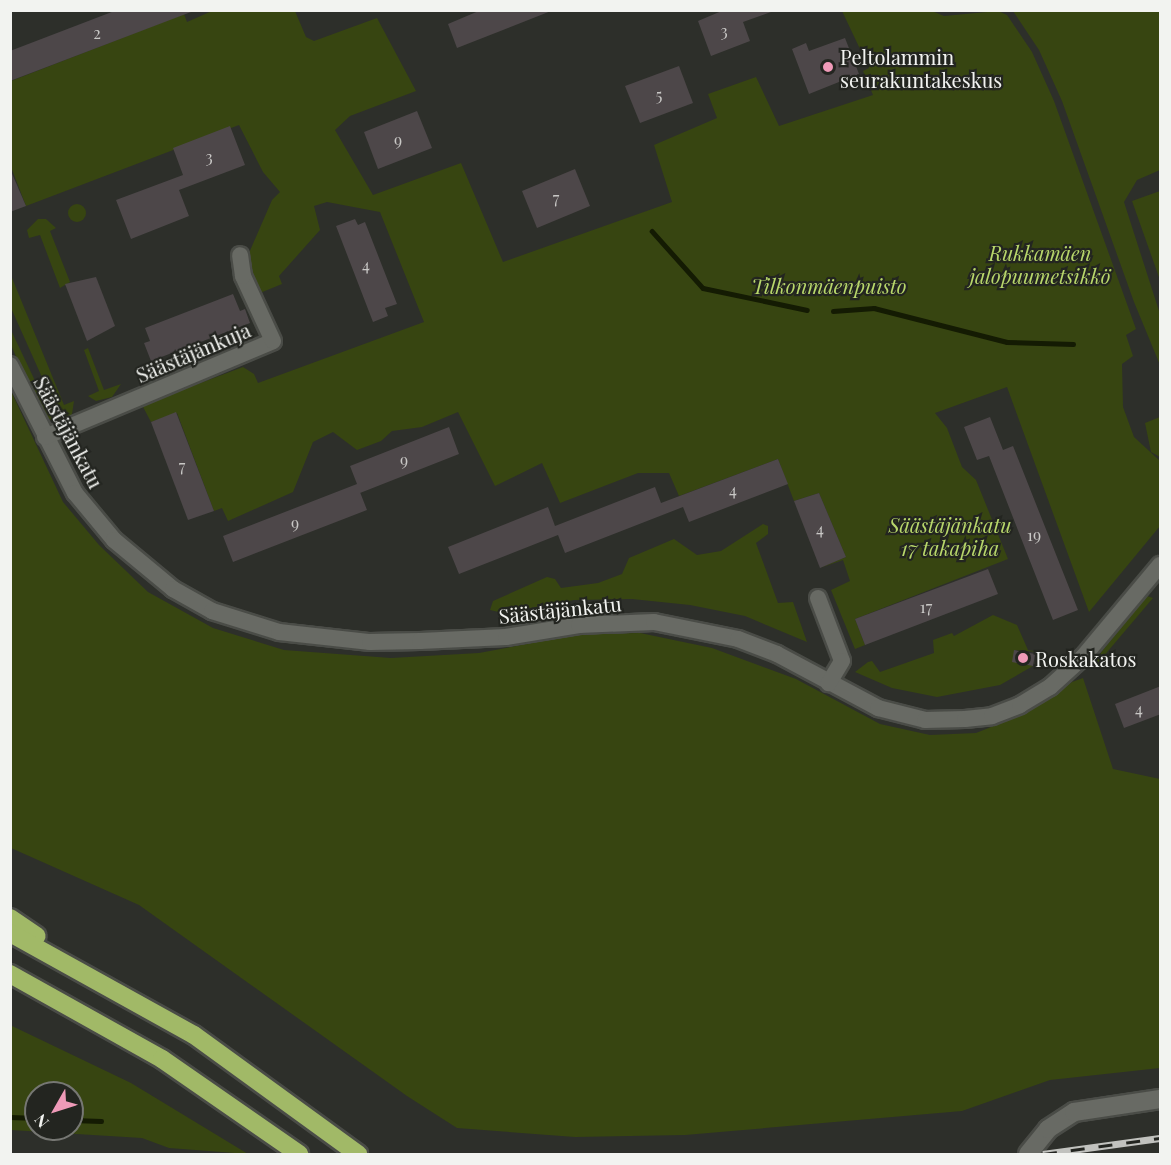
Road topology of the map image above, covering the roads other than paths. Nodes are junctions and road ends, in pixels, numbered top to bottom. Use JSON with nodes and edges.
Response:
{"nodes":[{"id":1,"x":240,"y":255,"type":"dead end"},
{"id":2,"x":10,"y":365,"type":"edge"},
{"id":3,"x":45,"y":437,"type":"junction"},
{"id":4,"x":1161,"y":565,"type":"edge"},
{"id":5,"x":818,"y":598,"type":"dead end"},
{"id":6,"x":829,"y":683,"type":"junction"},
{"id":7,"x":10,"y":918,"type":"edge"},
{"id":8,"x":10,"y":933,"type":"edge"},
{"id":9,"x":10,"y":974,"type":"edge"},
{"id":10,"x":107,"y":984,"type":"junction"},
{"id":11,"x":1161,"y":1099,"type":"edge"},
{"id":12,"x":299,"y":1155,"type":"edge"},
{"id":13,"x":357,"y":1155,"type":"edge"},
{"id":14,"x":1028,"y":1155,"type":"edge"}],
"edges":[{"from":1,"to":3,"type":"street","name":"Säästäjänkuja"},
{"from":2,"to":3,"type":"street","name":"Säästäjänkatu"},
{"from":3,"to":6,"type":"street","name":"Säästäjänkatu"},
{"from":4,"to":6,"type":"street","name":"Säästäjänkatu"},
{"from":5,"to":6,"type":"street"},
{"from":7,"to":10,"type":"highway"},
{"from":8,"to":10,"type":"highway"},
{"from":9,"to":12,"type":"highway"},
{"from":10,"to":13,"type":"highway"},
{"from":11,"to":14,"type":"main road"}]}
